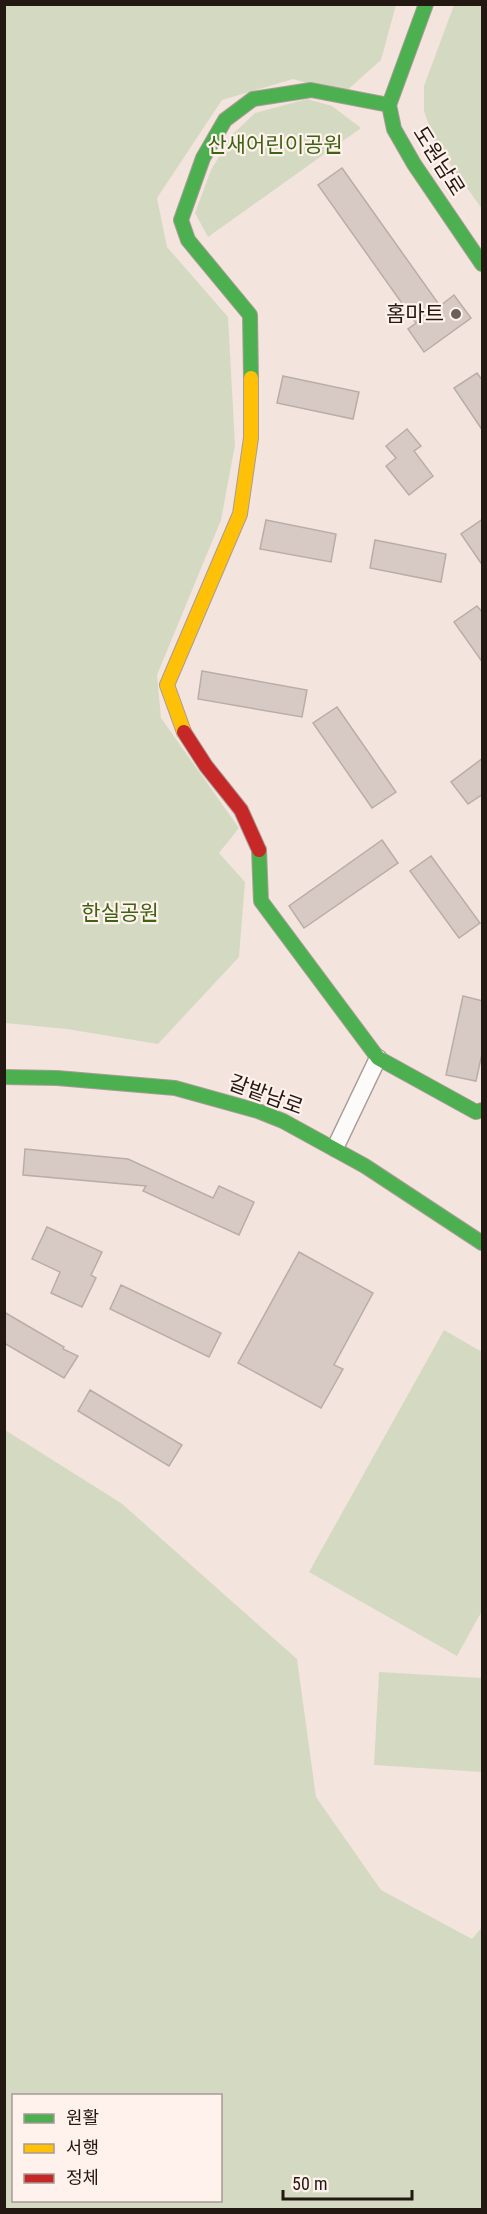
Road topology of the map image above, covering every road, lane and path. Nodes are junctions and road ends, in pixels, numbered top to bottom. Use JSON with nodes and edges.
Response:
{"nodes":[{"id":1,"x":426,"y":4,"type":"edge"},
{"id":2,"x":389,"y":105,"type":"junction"},
{"id":3,"x":483,"y":264,"type":"edge"},
{"id":4,"x":378,"y":1058,"type":"junction"},
{"id":5,"x":4,"y":1077,"type":"edge"},
{"id":6,"x":483,"y":1110,"type":"edge"},
{"id":7,"x":335,"y":1148,"type":"junction"},
{"id":8,"x":483,"y":1243,"type":"edge"}],
"edges":[{"from":1,"to":2,"type":"street"},
{"from":2,"to":3,"type":"street","name":"도원남로"},
{"from":2,"to":4,"type":"street"},
{"from":4,"to":6,"type":"street"},
{"from":4,"to":7,"type":"street"},
{"from":5,"to":7,"type":"street","name":"갈밭남로"},
{"from":7,"to":8,"type":"street","name":"갈밭남로"}]}
